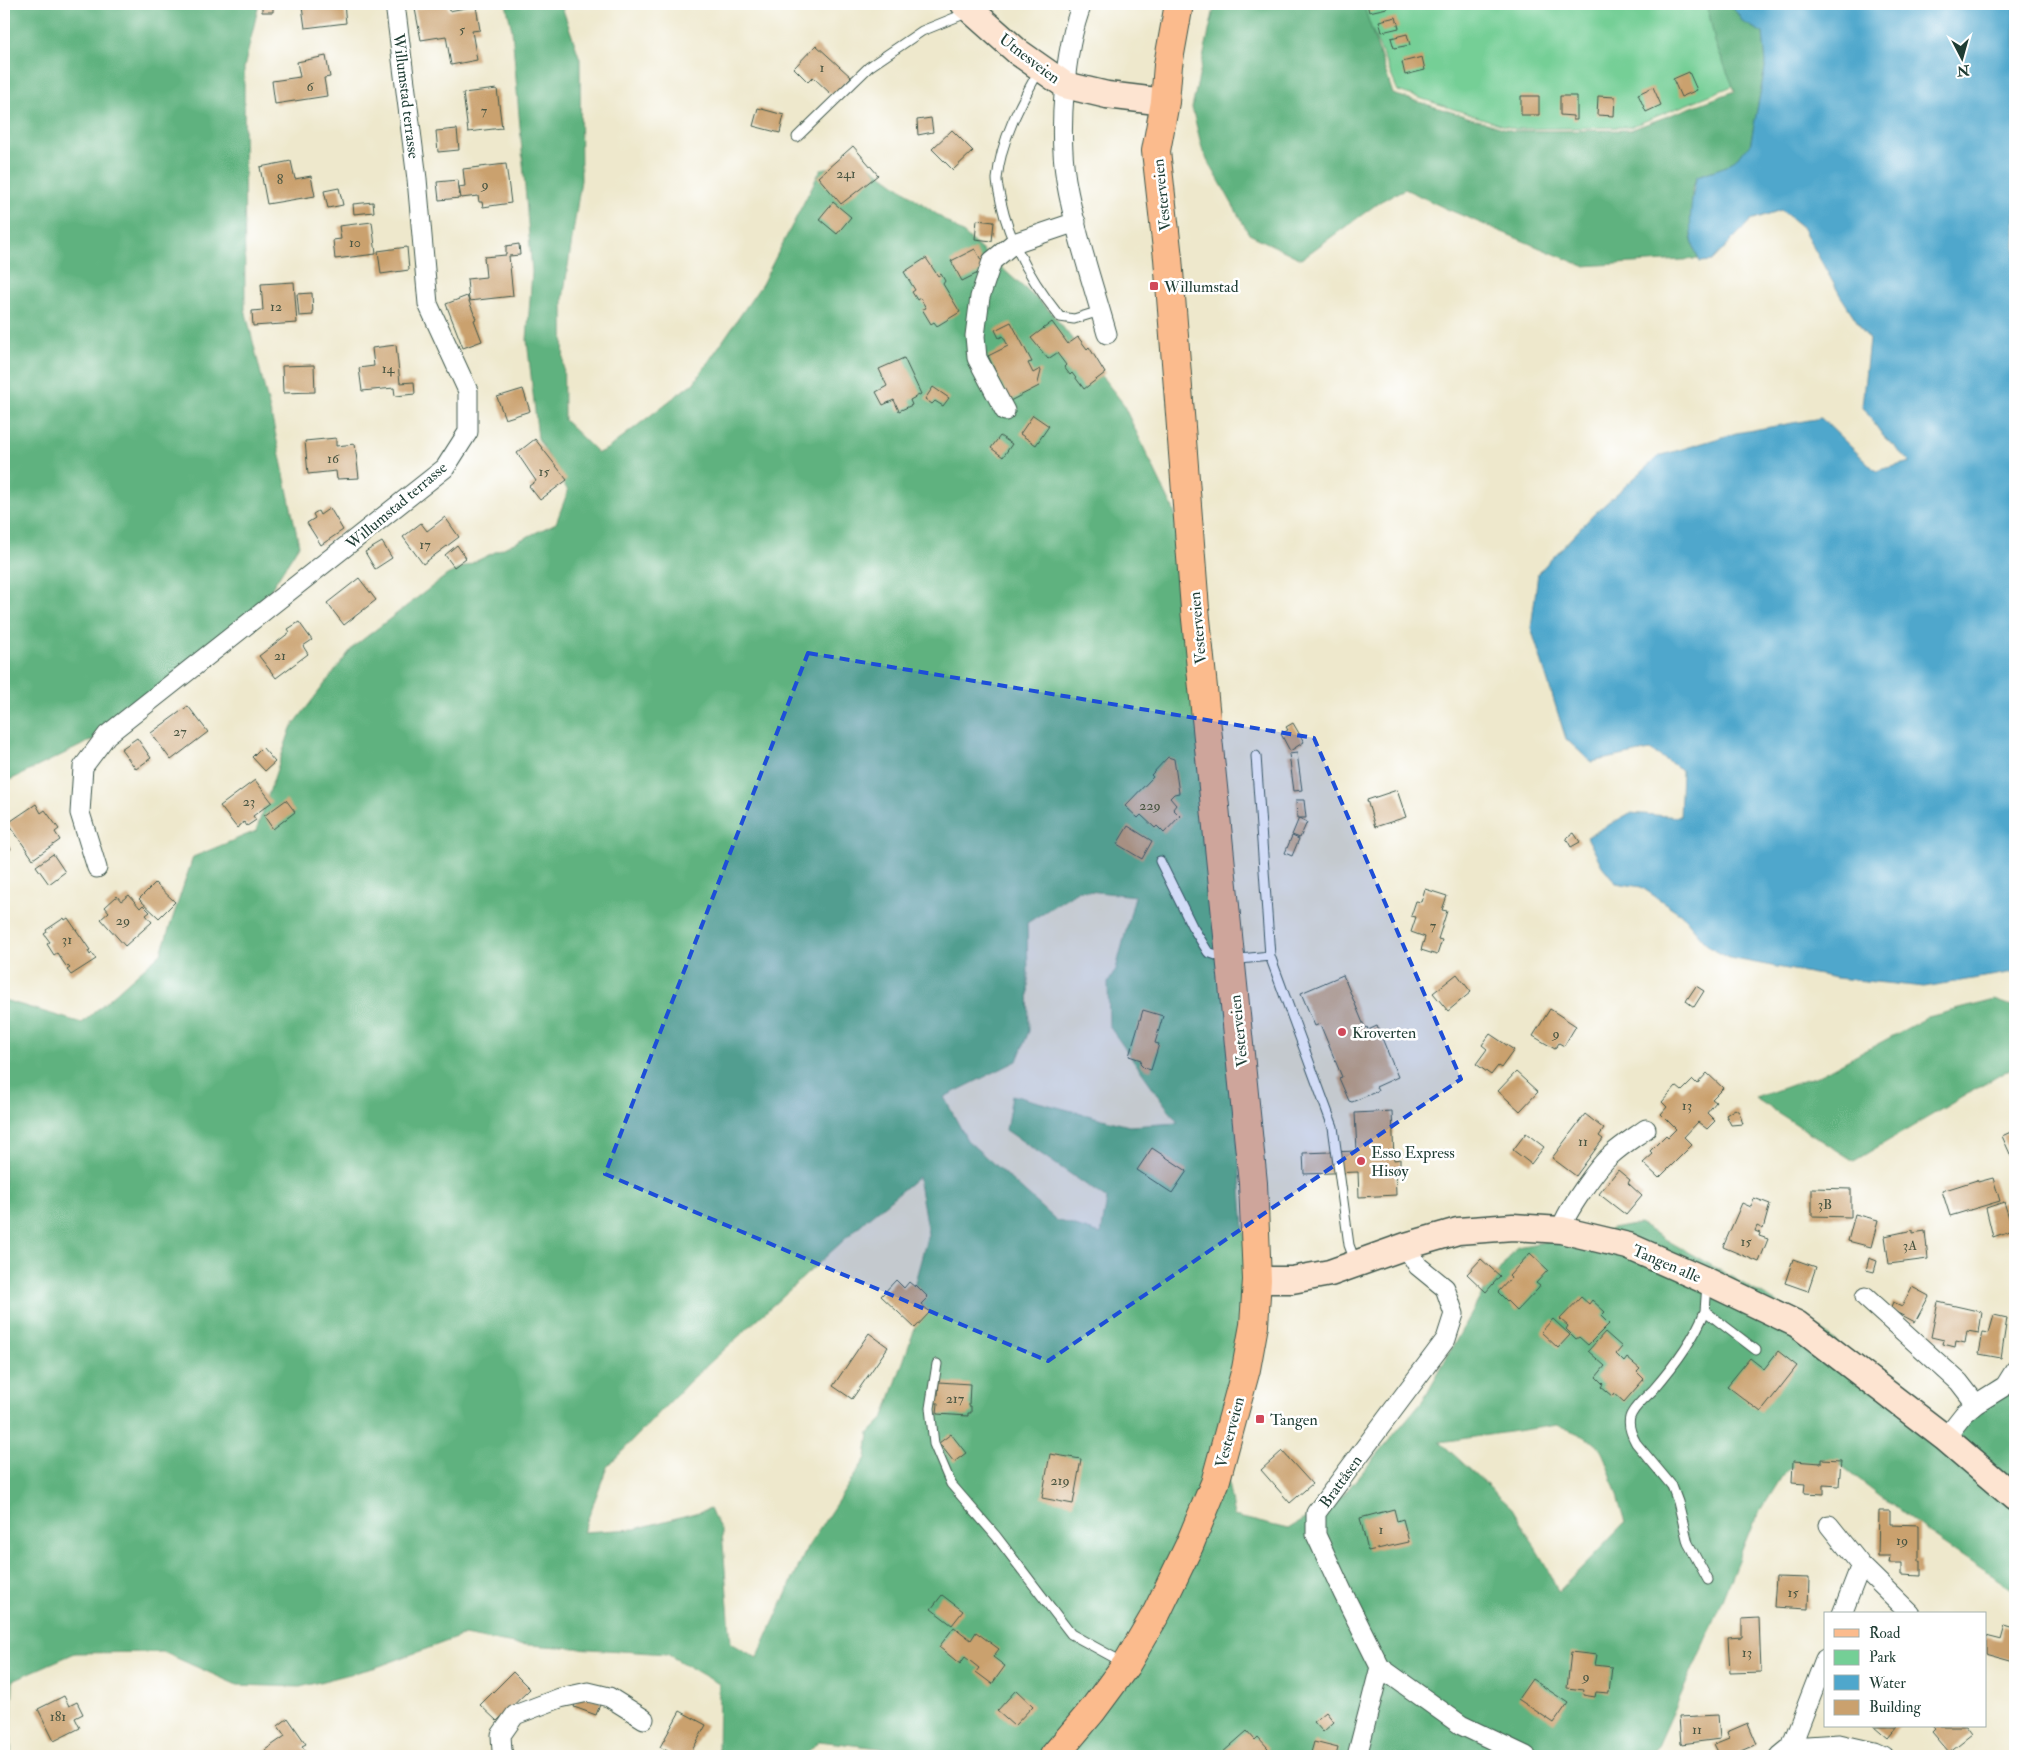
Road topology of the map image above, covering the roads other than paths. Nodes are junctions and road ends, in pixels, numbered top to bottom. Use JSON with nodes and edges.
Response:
{"nodes":[{"id":1,"x":395,"y":4,"type":"edge"},
{"id":2,"x":1082,"y":4,"type":"edge"},
{"id":3,"x":1179,"y":4,"type":"edge"},
{"id":4,"x":968,"y":8,"type":"edge"},
{"id":5,"x":1040,"y":69,"type":"junction"},
{"id":6,"x":1065,"y":85,"type":"junction"},
{"id":7,"x":1165,"y":102,"type":"junction"},
{"id":8,"x":797,"y":137,"type":"dead end"},
{"id":9,"x":1076,"y":222,"type":"junction"},
{"id":10,"x":1014,"y":243,"type":"junction"},
{"id":11,"x":1100,"y":311,"type":"junction"},
{"id":12,"x":1107,"y":334,"type":"dead end"},
{"id":13,"x":1005,"y":411,"type":"dead end"},
{"id":14,"x":1256,"y":756,"type":"dead end"},
{"id":15,"x":1160,"y":861,"type":"dead end"},
{"id":16,"x":97,"y":868,"type":"dead end"},
{"id":17,"x":1270,"y":956,"type":"junction"},
{"id":18,"x":1230,"y":960,"type":"junction"},
{"id":19,"x":1646,"y":1129,"type":"dead end"},
{"id":20,"x":1562,"y":1230,"type":"junction"},
{"id":21,"x":1406,"y":1246,"type":"junction"},
{"id":22,"x":1356,"y":1264,"type":"junction"},
{"id":23,"x":1257,"y":1280,"type":"junction"},
{"id":24,"x":1707,"y":1281,"type":"junction"},
{"id":25,"x":1864,"y":1297,"type":"dead end"},
{"id":26,"x":1705,"y":1311,"type":"junction"},
{"id":27,"x":1756,"y":1350,"type":"dead end"},
{"id":28,"x":937,"y":1364,"type":"dead end"},
{"id":29,"x":2015,"y":1370,"type":"edge"},
{"id":30,"x":1976,"y":1404,"type":"junction"},
{"id":31,"x":1945,"y":1438,"type":"junction"},
{"id":32,"x":2015,"y":1498,"type":"edge"},
{"id":33,"x":1829,"y":1525,"type":"dead end"},
{"id":34,"x":1861,"y":1565,"type":"junction"},
{"id":35,"x":1708,"y":1580,"type":"dead end"},
{"id":36,"x":1843,"y":1612,"type":"edge"},
{"id":37,"x":1909,"y":1612,"type":"edge"},
{"id":38,"x":1824,"y":1661,"type":"edge"},
{"id":39,"x":1126,"y":1665,"type":"junction"},
{"id":40,"x":1380,"y":1667,"type":"junction"},
{"id":41,"x":644,"y":1719,"type":"dead end"},
{"id":42,"x":1786,"y":1752,"type":"edge"},
{"id":43,"x":504,"y":1756,"type":"edge"},
{"id":44,"x":1054,"y":1756,"type":"edge"},
{"id":45,"x":1356,"y":1756,"type":"edge"},
{"id":46,"x":1526,"y":1756,"type":"edge"},
{"id":47,"x":1883,"y":1756,"type":"edge"}],
"edges":[{"from":1,"to":16,"type":"street","name":"Willumstad terrasse"},
{"from":2,"to":6,"type":"street"},
{"from":3,"to":7,"type":"main road","name":"Vesterveien"},
{"from":4,"to":5,"type":"main road","name":"Utnesveien"},
{"from":4,"to":8,"type":"lane"},
{"from":5,"to":6,"type":"main road","name":"Utnesveien"},
{"from":5,"to":10,"type":"lane"},
{"from":6,"to":7,"type":"main road","name":"Utnesveien"},
{"from":6,"to":9,"type":"street"},
{"from":7,"to":18,"type":"main road","name":"Vesterveien"},
{"from":9,"to":10,"type":"street"},
{"from":9,"to":11,"type":"street"},
{"from":10,"to":11,"type":"lane"},
{"from":10,"to":13,"type":"street"},
{"from":11,"to":12,"type":"street"},
{"from":14,"to":17,"type":"lane"},
{"from":15,"to":18,"type":"lane"},
{"from":17,"to":18,"type":"lane"},
{"from":17,"to":22,"type":"lane"},
{"from":18,"to":23,"type":"main road","name":"Vesterveien"},
{"from":19,"to":20,"type":"street"},
{"from":20,"to":21,"type":"main road","name":"Tangen alle"},
{"from":20,"to":24,"type":"main road","name":"Tangen alle"},
{"from":21,"to":22,"type":"main road","name":"Tangen alle"},
{"from":21,"to":40,"type":"street","name":"Brattåsen"},
{"from":22,"to":23,"type":"main road","name":"Tangen alle"},
{"from":23,"to":39,"type":"main road","name":"Vesterveien"},
{"from":24,"to":26,"type":"lane"},
{"from":24,"to":31,"type":"main road","name":"Tangen alle"},
{"from":25,"to":30,"type":"street"},
{"from":26,"to":27,"type":"lane"},
{"from":26,"to":35,"type":"lane"},
{"from":28,"to":39,"type":"lane"},
{"from":29,"to":30,"type":"street"},
{"from":30,"to":31,"type":"street"},
{"from":31,"to":32,"type":"main road","name":"Tangen alle"},
{"from":33,"to":34,"type":"street"},
{"from":34,"to":36,"type":"street"},
{"from":34,"to":37,"type":"street"},
{"from":38,"to":42,"type":"street"},
{"from":39,"to":44,"type":"main road","name":"Vesterveien"},
{"from":40,"to":45,"type":"street"},
{"from":40,"to":46,"type":"street","name":"Brattåsen"},
{"from":41,"to":43,"type":"street"},
{"from":42,"to":47,"type":"street"}]}
